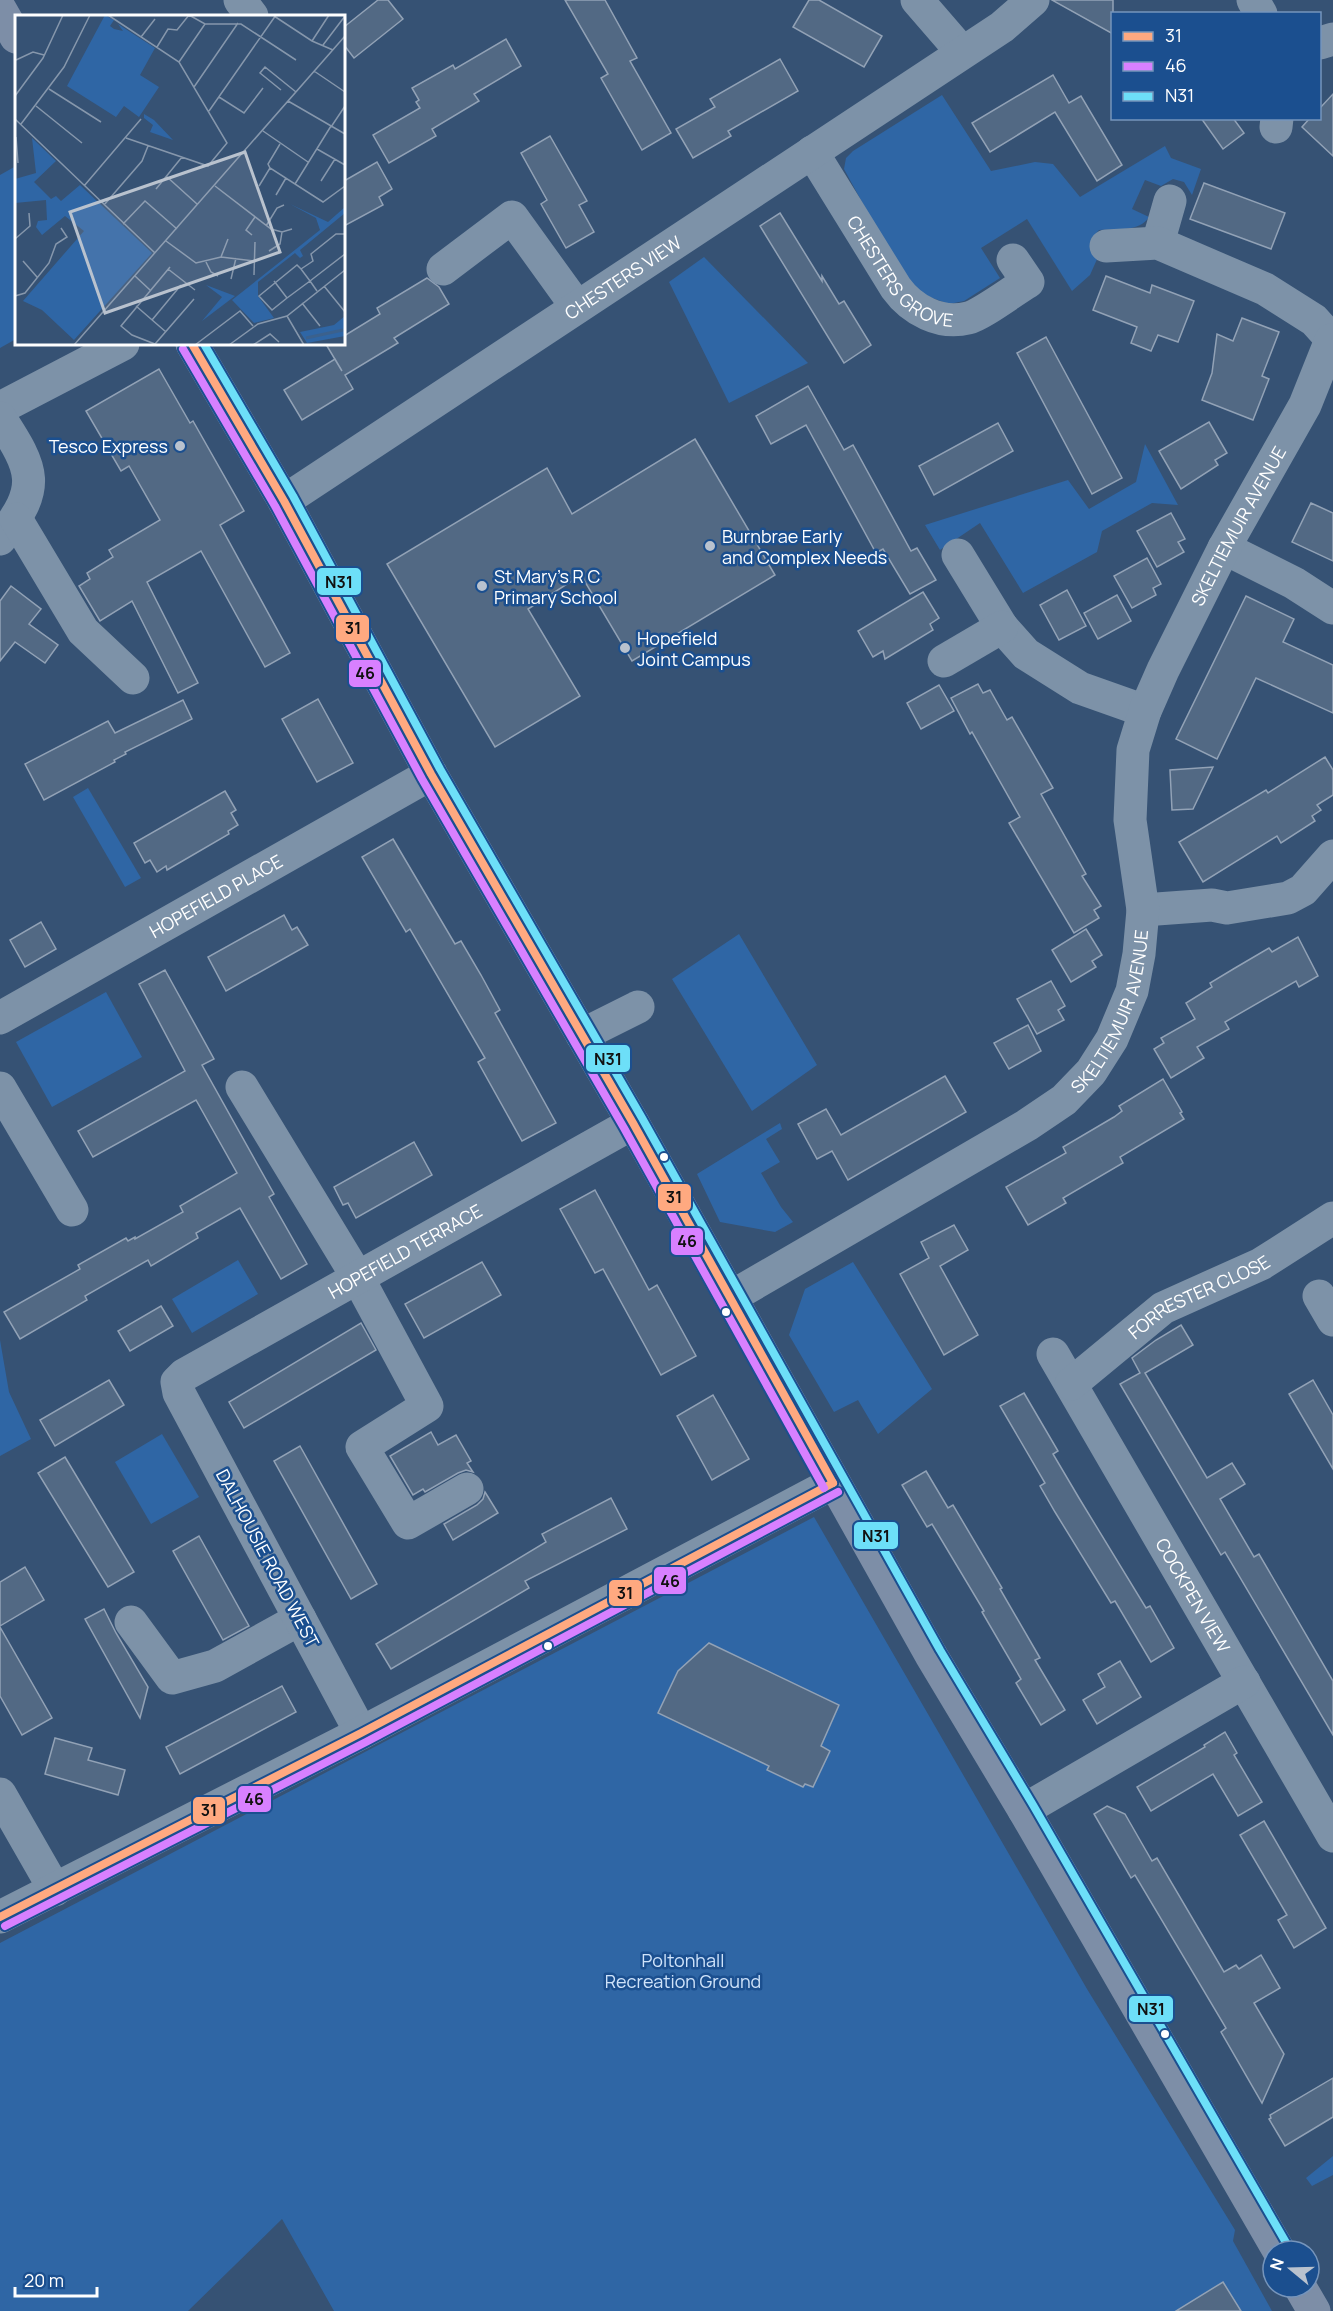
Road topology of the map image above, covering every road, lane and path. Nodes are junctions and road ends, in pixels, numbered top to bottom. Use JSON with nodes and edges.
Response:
{"nodes":[{"id":1,"x":240,"y":0,"type":"edge"},
{"id":2,"x":917,"y":0,"type":"edge"},
{"id":3,"x":1033,"y":0,"type":"edge"},
{"id":4,"x":0,"y":9,"type":"edge"},
{"id":5,"x":251,"y":15,"type":"edge"},
{"id":6,"x":15,"y":35,"type":"edge"},
{"id":7,"x":962,"y":52,"type":"junction"},
{"id":8,"x":812,"y":152,"type":"junction"},
{"id":9,"x":1170,"y":201,"type":"dead end"},
{"id":10,"x":1158,"y":243,"type":"junction"},
{"id":11,"x":1106,"y":246,"type":"dead end"},
{"id":12,"x":1014,"y":260,"type":"dead end"},
{"id":13,"x":443,"y":269,"type":"dead end"},
{"id":14,"x":577,"y":307,"type":"junction"},
{"id":15,"x":1332,"y":340,"type":"edge"},
{"id":16,"x":121,"y":345,"type":"edge"},
{"id":17,"x":193,"y":345,"type":"edge"},
{"id":18,"x":0,"y":408,"type":"edge"},
{"id":19,"x":0,"y":418,"type":"edge"},
{"id":20,"x":284,"y":501,"type":"junction"},
{"id":21,"x":8,"y":529,"type":"edge"},
{"id":22,"x":1224,"y":548,"type":"junction"},
{"id":23,"x":958,"y":555,"type":"dead end"},
{"id":24,"x":1333,"y":608,"type":"edge"},
{"id":25,"x":1002,"y":627,"type":"junction"},
{"id":26,"x":945,"y":661,"type":"dead end"},
{"id":27,"x":133,"y":678,"type":"dead end"},
{"id":28,"x":1145,"y":711,"type":"junction"},
{"id":29,"x":431,"y":774,"type":"junction"},
{"id":30,"x":1333,"y":856,"type":"edge"},
{"id":31,"x":1143,"y":910,"type":"junction"},
{"id":32,"x":638,"y":1007,"type":"dead end"},
{"id":33,"x":0,"y":1018,"type":"edge"},
{"id":34,"x":582,"y":1035,"type":"junction"},
{"id":35,"x":0,"y":1088,"type":"edge"},
{"id":36,"x":243,"y":1088,"type":"dead end"},
{"id":37,"x":633,"y":1123,"type":"junction"},
{"id":38,"x":72,"y":1210,"type":"dead end"},
{"id":39,"x":1333,"y":1218,"type":"edge"},
{"id":40,"x":358,"y":1278,"type":"junction"},
{"id":41,"x":731,"y":1298,"type":"junction"},
{"id":42,"x":1053,"y":1353,"type":"dead end"},
{"id":43,"x":177,"y":1382,"type":"joint"},
{"id":44,"x":1071,"y":1384,"type":"junction"},
{"id":45,"x":833,"y":1483,"type":"junction"},
{"id":46,"x":466,"y":1489,"type":"dead end"},
{"id":47,"x":300,"y":1619,"type":"junction"},
{"id":48,"x":131,"y":1622,"type":"dead end"},
{"id":49,"x":1244,"y":1682,"type":"junction"},
{"id":50,"x":361,"y":1733,"type":"junction"},
{"id":51,"x":0,"y":1794,"type":"edge"},
{"id":52,"x":1024,"y":1810,"type":"junction"},
{"id":53,"x":1333,"y":1836,"type":"edge"},
{"id":54,"x":55,"y":1890,"type":"junction"},
{"id":55,"x":0,"y":1917,"type":"edge"},
{"id":56,"x":1272,"y":2239,"type":"edge"}],
"edges":[{"from":1,"to":5,"type":"street"},
{"from":2,"to":7,"type":"street"},
{"from":3,"to":7,"type":"street","name":"CHESTERS VIEW"},
{"from":4,"to":6,"type":"main road"},
{"from":7,"to":8,"type":"street","name":"CHESTERS VIEW"},
{"from":8,"to":12,"type":"street","name":"CHESTERS GROVE"},
{"from":8,"to":14,"type":"street","name":"CHESTERS VIEW"},
{"from":9,"to":10,"type":"street"},
{"from":10,"to":11,"type":"street","name":"SKELTIEMUIR AVENUE"},
{"from":10,"to":15,"type":"street","name":"SKELTIEMUIR AVENUE"},
{"from":13,"to":14,"type":"street"},
{"from":14,"to":20,"type":"street","name":"CHESTERS VIEW"},
{"from":15,"to":22,"type":"street","name":"SKELTIEMUIR AVENUE"},
{"from":16,"to":18,"type":"street"},
{"from":17,"to":20,"type":"main road"},
{"from":19,"to":21,"type":"street"},
{"from":20,"to":29,"type":"main road"},
{"from":21,"to":27,"type":"street"},
{"from":22,"to":24,"type":"street"},
{"from":22,"to":28,"type":"street","name":"SKELTIEMUIR AVENUE"},
{"from":23,"to":25,"type":"street"},
{"from":25,"to":26,"type":"street"},
{"from":25,"to":28,"type":"street"},
{"from":28,"to":31,"type":"street","name":"SKELTIEMUIR AVENUE"},
{"from":29,"to":33,"type":"street","name":"HOPEFIELD PLACE"},
{"from":29,"to":34,"type":"main road"},
{"from":30,"to":31,"type":"street"},
{"from":31,"to":41,"type":"street","name":"SKELTIEMUIR AVENUE"},
{"from":32,"to":34,"type":"street"},
{"from":34,"to":37,"type":"main road"},
{"from":35,"to":38,"type":"street"},
{"from":36,"to":40,"type":"street"},
{"from":37,"to":40,"type":"street","name":"HOPEFIELD TERRACE"},
{"from":37,"to":41,"type":"main road"},
{"from":39,"to":44,"type":"street","name":"FORRESTER CLOSE"},
{"from":40,"to":43,"type":"street","name":"HOPEFIELD TERRACE"},
{"from":40,"to":46,"type":"street"},
{"from":41,"to":45,"type":"main road"},
{"from":42,"to":44,"type":"street","name":"COCKPEN VIEW"},
{"from":43,"to":47,"type":"street","name":"DALHOUSIE ROAD WEST"},
{"from":44,"to":49,"type":"street","name":"COCKPEN VIEW"},
{"from":45,"to":50,"type":"street"},
{"from":45,"to":52,"type":"main road"},
{"from":47,"to":48,"type":"street"},
{"from":47,"to":50,"type":"street","name":"DALHOUSIE ROAD WEST"},
{"from":49,"to":52,"type":"street"},
{"from":49,"to":53,"type":"street","name":"COCKPEN VIEW"},
{"from":50,"to":54,"type":"street"},
{"from":51,"to":54,"type":"street"},
{"from":52,"to":56,"type":"main road"},
{"from":54,"to":55,"type":"street"}]}
